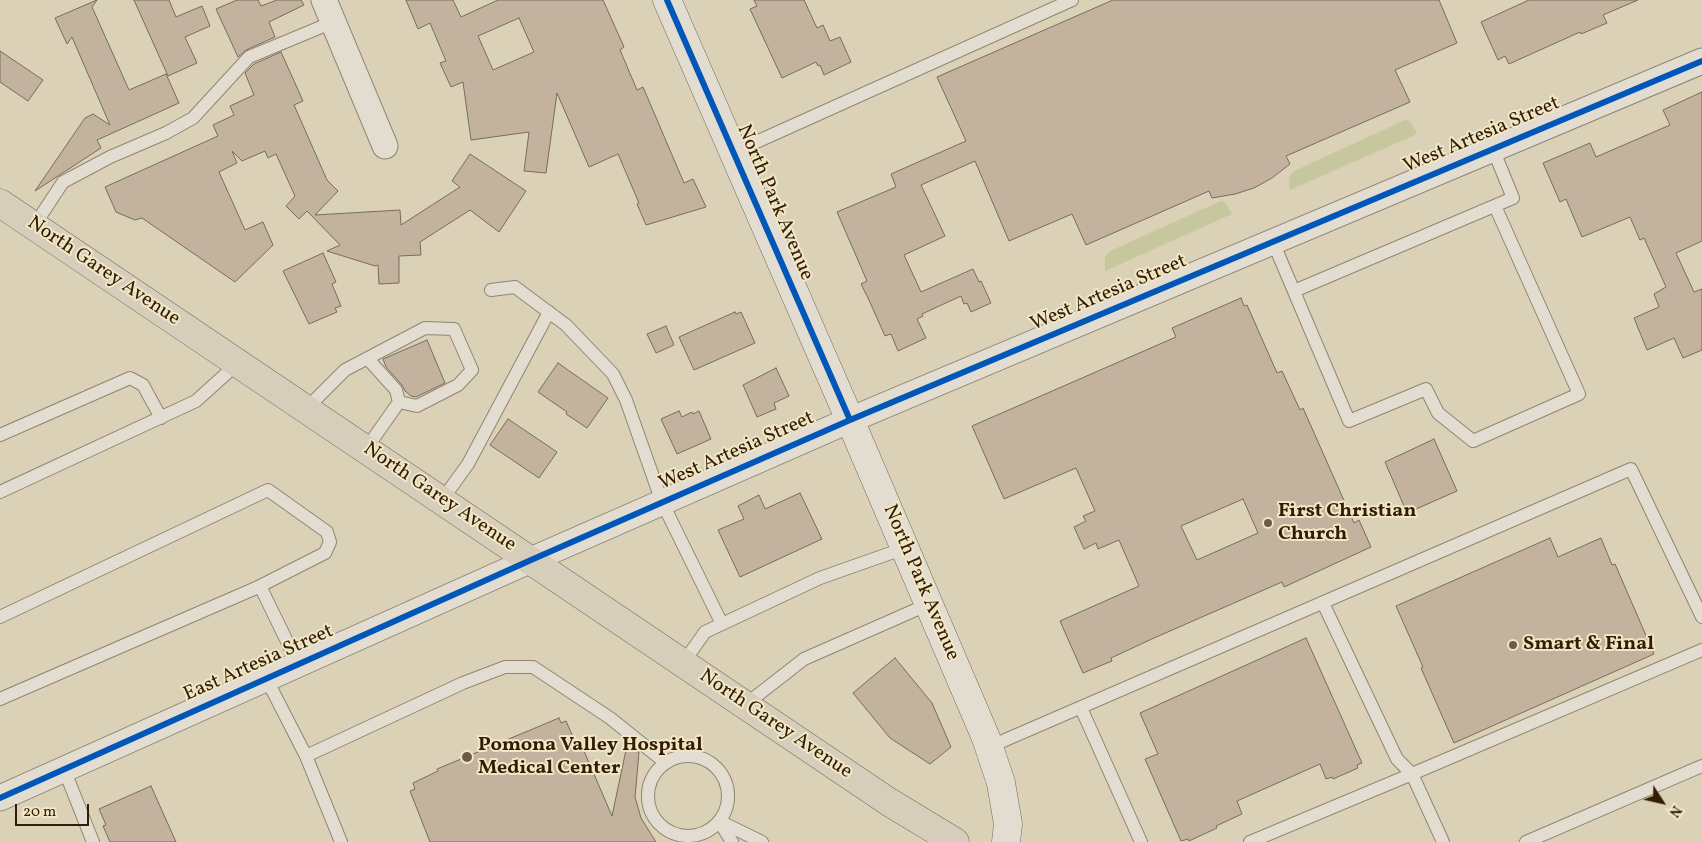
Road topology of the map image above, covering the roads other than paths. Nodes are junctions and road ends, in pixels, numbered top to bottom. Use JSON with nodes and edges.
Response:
{"nodes":[{"id":1,"x":667,"y":0,"type":"edge"},
{"id":2,"x":1072,"y":0,"type":"edge"},
{"id":3,"x":329,"y":11,"type":"edge"},
{"id":4,"x":1702,"y":61,"type":"edge"},
{"id":5,"x":385,"y":146,"type":"dead end"},
{"id":6,"x":1493,"y":149,"type":"junction"},
{"id":7,"x":734,"y":152,"type":"junction"},
{"id":8,"x":1495,"y":206,"type":"junction"},
{"id":9,"x":2,"y":209,"type":"edge"},
{"id":10,"x":34,"y":226,"type":"junction"},
{"id":11,"x":1273,"y":242,"type":"junction"},
{"id":12,"x":491,"y":290,"type":"dead end"},
{"id":13,"x":1294,"y":291,"type":"junction"},
{"id":14,"x":549,"y":312,"type":"junction"},
{"id":15,"x":368,"y":358,"type":"junction"},
{"id":16,"x":238,"y":363,"type":"junction"},
{"id":17,"x":399,"y":402,"type":"junction"},
{"id":18,"x":306,"y":409,"type":"junction"},
{"id":19,"x":160,"y":418,"type":"junction"},
{"id":20,"x":850,"y":420,"type":"junction"},
{"id":21,"x":0,"y":435,"type":"edge"},
{"id":22,"x":366,"y":449,"type":"junction"},
{"id":23,"x":0,"y":492,"type":"edge"},
{"id":24,"x":442,"y":500,"type":"junction"},
{"id":25,"x":662,"y":502,"type":"junction"},
{"id":26,"x":905,"y":548,"type":"junction"},
{"id":27,"x":531,"y":560,"type":"junction"},
{"id":28,"x":262,"y":585,"type":"junction"},
{"id":29,"x":1323,"y":603,"type":"junction"},
{"id":30,"x":928,"y":604,"type":"junction"},
{"id":31,"x":0,"y":617,"type":"edge"},
{"id":32,"x":1702,"y":617,"type":"edge"},
{"id":33,"x":722,"y":624,"type":"junction"},
{"id":34,"x":1702,"y":650,"type":"edge"},
{"id":35,"x":684,"y":663,"type":"junction"},
{"id":36,"x":298,"y":664,"type":"junction"},
{"id":37,"x":266,"y":678,"type":"junction"},
{"id":38,"x":0,"y":698,"type":"edge"},
{"id":39,"x":745,"y":705,"type":"junction"},
{"id":40,"x":1081,"y":708,"type":"junction"},
{"id":41,"x":989,"y":747,"type":"junction"},
{"id":42,"x":306,"y":756,"type":"junction"},
{"id":43,"x":666,"y":763,"type":"junction"},
{"id":44,"x":1702,"y":766,"type":"edge"},
{"id":45,"x":64,"y":769,"type":"junction"},
{"id":46,"x":1412,"y":774,"type":"junction"},
{"id":47,"x":0,"y":798,"type":"edge"},
{"id":48,"x":719,"y":821,"type":"junction"},
{"id":49,"x":93,"y":842,"type":"edge"},
{"id":50,"x":342,"y":842,"type":"edge"},
{"id":51,"x":732,"y":842,"type":"edge"},
{"id":52,"x":762,"y":842,"type":"edge"},
{"id":53,"x":955,"y":842,"type":"edge"},
{"id":54,"x":1006,"y":842,"type":"edge"},
{"id":55,"x":1141,"y":842,"type":"edge"},
{"id":56,"x":1250,"y":842,"type":"edge"},
{"id":57,"x":1443,"y":842,"type":"edge"},
{"id":58,"x":1526,"y":842,"type":"edge"}],
"edges":[{"from":1,"to":7,"type":"street","name":"North Park Avenue"},
{"from":2,"to":7,"type":"lane"},
{"from":3,"to":5,"type":"street"},
{"from":3,"to":10,"type":"lane"},
{"from":4,"to":6,"type":"street","name":"West Artesia Street"},
{"from":6,"to":8,"type":"lane"},
{"from":6,"to":11,"type":"street","name":"West Artesia Street"},
{"from":7,"to":20,"type":"street","name":"North Park Avenue"},
{"from":8,"to":13,"type":"lane"},
{"from":8,"to":13,"type":"lane"},
{"from":9,"to":10,"type":"main road","name":"North Garey Avenue"},
{"from":10,"to":16,"type":"main road","name":"North Garey Avenue"},
{"from":11,"to":13,"type":"lane"},
{"from":11,"to":20,"type":"street","name":"West Artesia Street"},
{"from":12,"to":14,"type":"lane"},
{"from":14,"to":24,"type":"lane"},
{"from":14,"to":25,"type":"lane"},
{"from":15,"to":17,"type":"lane"},
{"from":15,"to":17,"type":"lane"},
{"from":15,"to":18,"type":"lane"},
{"from":16,"to":18,"type":"main road","name":"North Garey Avenue"},
{"from":16,"to":19,"type":"lane"},
{"from":17,"to":22,"type":"lane"},
{"from":18,"to":22,"type":"main road","name":"North Garey Avenue"},
{"from":19,"to":21,"type":"lane"},
{"from":19,"to":23,"type":"lane"},
{"from":20,"to":25,"type":"street","name":"West Artesia Street"},
{"from":20,"to":26,"type":"street","name":"North Park Avenue"},
{"from":22,"to":24,"type":"main road","name":"North Garey Avenue"},
{"from":24,"to":27,"type":"main road","name":"North Garey Avenue"},
{"from":25,"to":27,"type":"street","name":"West Artesia Street"},
{"from":25,"to":33,"type":"lane"},
{"from":26,"to":30,"type":"street","name":"North Park Avenue"},
{"from":26,"to":33,"type":"lane"},
{"from":27,"to":35,"type":"main road","name":"North Garey Avenue"},
{"from":27,"to":36,"type":"street","name":"East Artesia Street"},
{"from":28,"to":31,"type":"lane"},
{"from":28,"to":36,"type":"lane"},
{"from":28,"to":38,"type":"lane"},
{"from":29,"to":32,"type":"lane"},
{"from":29,"to":40,"type":"lane"},
{"from":29,"to":46,"type":"lane"},
{"from":30,"to":39,"type":"lane"},
{"from":30,"to":41,"type":"street","name":"North Park Avenue"},
{"from":33,"to":35,"type":"lane"},
{"from":34,"to":46,"type":"lane"},
{"from":35,"to":39,"type":"main road","name":"North Garey Avenue"},
{"from":36,"to":37,"type":"street","name":"East Artesia Street"},
{"from":37,"to":42,"type":"lane"},
{"from":37,"to":45,"type":"street","name":"East Artesia Street"},
{"from":39,"to":53,"type":"main road","name":"North Garey Avenue"},
{"from":40,"to":41,"type":"lane"},
{"from":40,"to":55,"type":"lane"},
{"from":41,"to":54,"type":"street","name":"North Park Avenue"},
{"from":42,"to":43,"type":"lane"},
{"from":42,"to":50,"type":"lane"},
{"from":43,"to":48,"type":"lane"},
{"from":43,"to":48,"type":"lane"},
{"from":44,"to":58,"type":"lane"},
{"from":45,"to":47,"type":"street","name":"East Artesia Street"},
{"from":45,"to":49,"type":"lane"},
{"from":46,"to":56,"type":"lane"},
{"from":46,"to":57,"type":"lane"},
{"from":48,"to":51,"type":"lane"},
{"from":48,"to":52,"type":"lane"}]}
